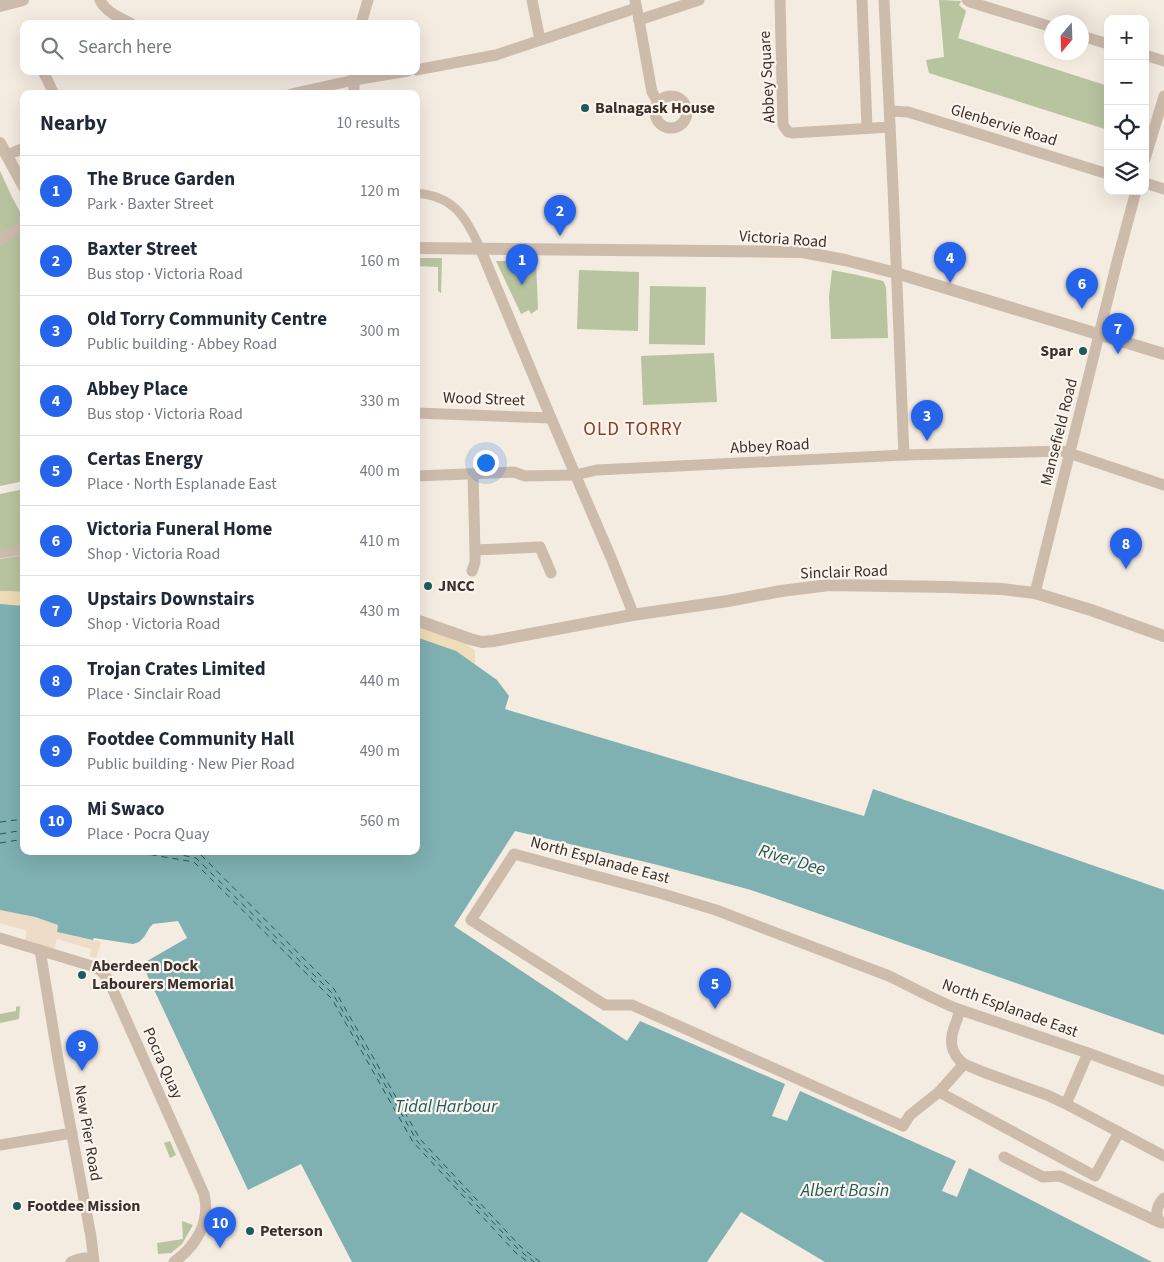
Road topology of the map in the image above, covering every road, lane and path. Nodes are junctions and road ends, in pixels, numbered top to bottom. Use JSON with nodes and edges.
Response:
{"nodes":[{"id":1,"x":23,"y":0,"type":"edge"},
{"id":2,"x":100,"y":0,"type":"edge"},
{"id":3,"x":368,"y":0,"type":"edge"},
{"id":4,"x":532,"y":0,"type":"edge"},
{"id":5,"x":699,"y":0,"type":"edge"},
{"id":6,"x":780,"y":0,"type":"edge"},
{"id":7,"x":862,"y":0,"type":"edge"},
{"id":8,"x":884,"y":0,"type":"edge"},
{"id":9,"x":967,"y":0,"type":"edge"},
{"id":10,"x":635,"y":4,"type":"edge"},
{"id":11,"x":0,"y":6,"type":"edge"},
{"id":12,"x":125,"y":20,"type":"edge"},
{"id":13,"x":361,"y":20,"type":"edge"},
{"id":14,"x":639,"y":20,"type":"junction"},
{"id":15,"x":1044,"y":25,"type":"edge"},
{"id":16,"x":1089,"y":38,"type":"edge"},
{"id":17,"x":540,"y":40,"type":"junction"},
{"id":18,"x":1104,"y":43,"type":"edge"},
{"id":19,"x":1149,"y":56,"type":"edge"},
{"id":20,"x":1164,"y":61,"type":"edge"},
{"id":21,"x":420,"y":69,"type":"edge"},
{"id":22,"x":45,"y":75,"type":"edge"},
{"id":23,"x":354,"y":76,"type":"edge"},
{"id":24,"x":52,"y":90,"type":"edge"},
{"id":25,"x":305,"y":90,"type":"edge"},
{"id":26,"x":354,"y":90,"type":"edge"},
{"id":27,"x":1164,"y":96,"type":"edge"},
{"id":28,"x":658,"y":102,"type":"dead end"},
{"id":29,"x":890,"y":111,"type":"junction"},
{"id":30,"x":890,"y":127,"type":"junction"},
{"id":31,"x":866,"y":128,"type":"junction"},
{"id":32,"x":0,"y":143,"type":"edge"},
{"id":33,"x":20,"y":150,"type":"edge"},
{"id":34,"x":1148,"y":150,"type":"edge"},
{"id":35,"x":7,"y":156,"type":"junction"},
{"id":36,"x":1104,"y":173,"type":"edge"},
{"id":37,"x":20,"y":180,"type":"edge"},
{"id":38,"x":1149,"y":184,"type":"edge"},
{"id":39,"x":1164,"y":189,"type":"edge"},
{"id":40,"x":420,"y":194,"type":"edge"},
{"id":41,"x":1135,"y":195,"type":"edge"},
{"id":42,"x":20,"y":228,"type":"edge"},
{"id":43,"x":0,"y":240,"type":"edge"},
{"id":44,"x":420,"y":248,"type":"edge"},
{"id":45,"x":480,"y":248,"type":"junction"},
{"id":46,"x":896,"y":273,"type":"junction"},
{"id":47,"x":1099,"y":335,"type":"junction"},
{"id":48,"x":1164,"y":354,"type":"edge"},
{"id":49,"x":420,"y":413,"type":"edge"},
{"id":50,"x":551,"y":418,"type":"junction"},
{"id":51,"x":1070,"y":452,"type":"junction"},
{"id":52,"x":904,"y":456,"type":"junction"},
{"id":53,"x":473,"y":475,"type":"junction"},
{"id":54,"x":575,"y":475,"type":"junction"},
{"id":55,"x":420,"y":476,"type":"edge"},
{"id":56,"x":1164,"y":485,"type":"edge"},
{"id":57,"x":475,"y":550,"type":"junction"},
{"id":58,"x":20,"y":551,"type":"edge"},
{"id":59,"x":0,"y":554,"type":"edge"},
{"id":60,"x":472,"y":571,"type":"dead end"},
{"id":61,"x":551,"y":572,"type":"dead end"},
{"id":62,"x":1035,"y":593,"type":"junction"},
{"id":63,"x":632,"y":615,"type":"junction"},
{"id":64,"x":420,"y":621,"type":"edge"},
{"id":65,"x":1164,"y":636,"type":"edge"},
{"id":66,"x":0,"y":938,"type":"edge"},
{"id":67,"x":40,"y":950,"type":"junction"},
{"id":68,"x":958,"y":1009,"type":"junction"},
{"id":69,"x":1088,"y":1054,"type":"junction"},
{"id":70,"x":964,"y":1064,"type":"junction"},
{"id":71,"x":1164,"y":1081,"type":"edge"},
{"id":72,"x":940,"y":1092,"type":"junction"},
{"id":73,"x":1066,"y":1104,"type":"junction"},
{"id":74,"x":1119,"y":1132,"type":"junction"},
{"id":75,"x":72,"y":1133,"type":"junction"},
{"id":76,"x":0,"y":1145,"type":"edge"},
{"id":77,"x":1164,"y":1156,"type":"edge"},
{"id":78,"x":1004,"y":1157,"type":"dead end"},
{"id":79,"x":1164,"y":1198,"type":"edge"},
{"id":80,"x":1162,"y":1223,"type":"edge"},
{"id":81,"x":71,"y":1262,"type":"edge"},
{"id":82,"x":94,"y":1262,"type":"edge"},
{"id":83,"x":174,"y":1262,"type":"edge"}],
"edges":[{"from":1,"to":11,"type":"street"},
{"from":2,"to":12,"type":"street"},
{"from":3,"to":13,"type":"street"},
{"from":4,"to":17,"type":"street"},
{"from":5,"to":14,"type":"street"},
{"from":6,"to":31,"type":"street","name":"Abbey Square"},
{"from":7,"to":31,"type":"street"},
{"from":8,"to":29,"type":"street"},
{"from":9,"to":15,"type":"street"},
{"from":10,"to":14,"type":"street"},
{"from":10,"to":17,"type":"street"},
{"from":14,"to":28,"type":"street"},
{"from":16,"to":18,"type":"street"},
{"from":17,"to":21,"type":"street"},
{"from":19,"to":20,"type":"street"},
{"from":22,"to":24,"type":"street"},
{"from":23,"to":25,"type":"street"},
{"from":23,"to":26,"type":"street"},
{"from":27,"to":34,"type":"street"},
{"from":29,"to":30,"type":"street"},
{"from":29,"to":36,"type":"street","name":"Glenbervie Road"},
{"from":30,"to":31,"type":"street","name":"Abbey Square"},
{"from":30,"to":46,"type":"street"},
{"from":32,"to":35,"type":"street"},
{"from":33,"to":35,"type":"street"},
{"from":35,"to":37,"type":"street"},
{"from":38,"to":39,"type":"street"},
{"from":40,"to":45,"type":"street"},
{"from":41,"to":47,"type":"street","name":"Mansefield Road"},
{"from":42,"to":43,"type":"street"},
{"from":44,"to":45,"type":"street","name":"Victoria Road"},
{"from":45,"to":46,"type":"street","name":"Victoria Road"},
{"from":45,"to":50,"type":"street"},
{"from":46,"to":47,"type":"street","name":"Victoria Road"},
{"from":46,"to":52,"type":"street"},
{"from":47,"to":48,"type":"street","name":"Victoria Road"},
{"from":47,"to":51,"type":"street","name":"Mansefield Road"},
{"from":49,"to":50,"type":"street","name":"Wood Street"},
{"from":50,"to":54,"type":"street"},
{"from":51,"to":52,"type":"street","name":"Abbey Road"},
{"from":51,"to":56,"type":"street","name":"Abbey Road"},
{"from":51,"to":62,"type":"street","name":"Mansefield Road"},
{"from":52,"to":54,"type":"street","name":"Abbey Road"},
{"from":53,"to":54,"type":"street","name":"Abbey Road"},
{"from":53,"to":55,"type":"street","name":"Abbey Road"},
{"from":53,"to":57,"type":"street"},
{"from":54,"to":63,"type":"street"},
{"from":57,"to":60,"type":"street"},
{"from":57,"to":61,"type":"street"},
{"from":58,"to":59,"type":"street"},
{"from":62,"to":63,"type":"street","name":"Sinclair Road"},
{"from":62,"to":65,"type":"street","name":"Sinclair Road"},
{"from":63,"to":64,"type":"street","name":"Sinclair Road"},
{"from":66,"to":67,"type":"street","name":"Pocra Quay"},
{"from":67,"to":75,"type":"street","name":"New Pier Road"},
{"from":67,"to":83,"type":"street","name":"Pocra Quay"},
{"from":68,"to":69,"type":"street","name":"North Esplanade East"},
{"from":68,"to":70,"type":"street"},
{"from":68,"to":72,"type":"street","name":"North Esplanade East"},
{"from":69,"to":71,"type":"street","name":"North Esplanade East"},
{"from":69,"to":73,"type":"street"},
{"from":70,"to":72,"type":"street"},
{"from":70,"to":73,"type":"street"},
{"from":72,"to":74,"type":"street"},
{"from":73,"to":74,"type":"street"},
{"from":74,"to":77,"type":"street"},
{"from":75,"to":76,"type":"street"},
{"from":75,"to":82,"type":"street","name":"New Pier Road"},
{"from":78,"to":80,"type":"street"},
{"from":79,"to":80,"type":"street"},
{"from":81,"to":82,"type":"street"}]}
